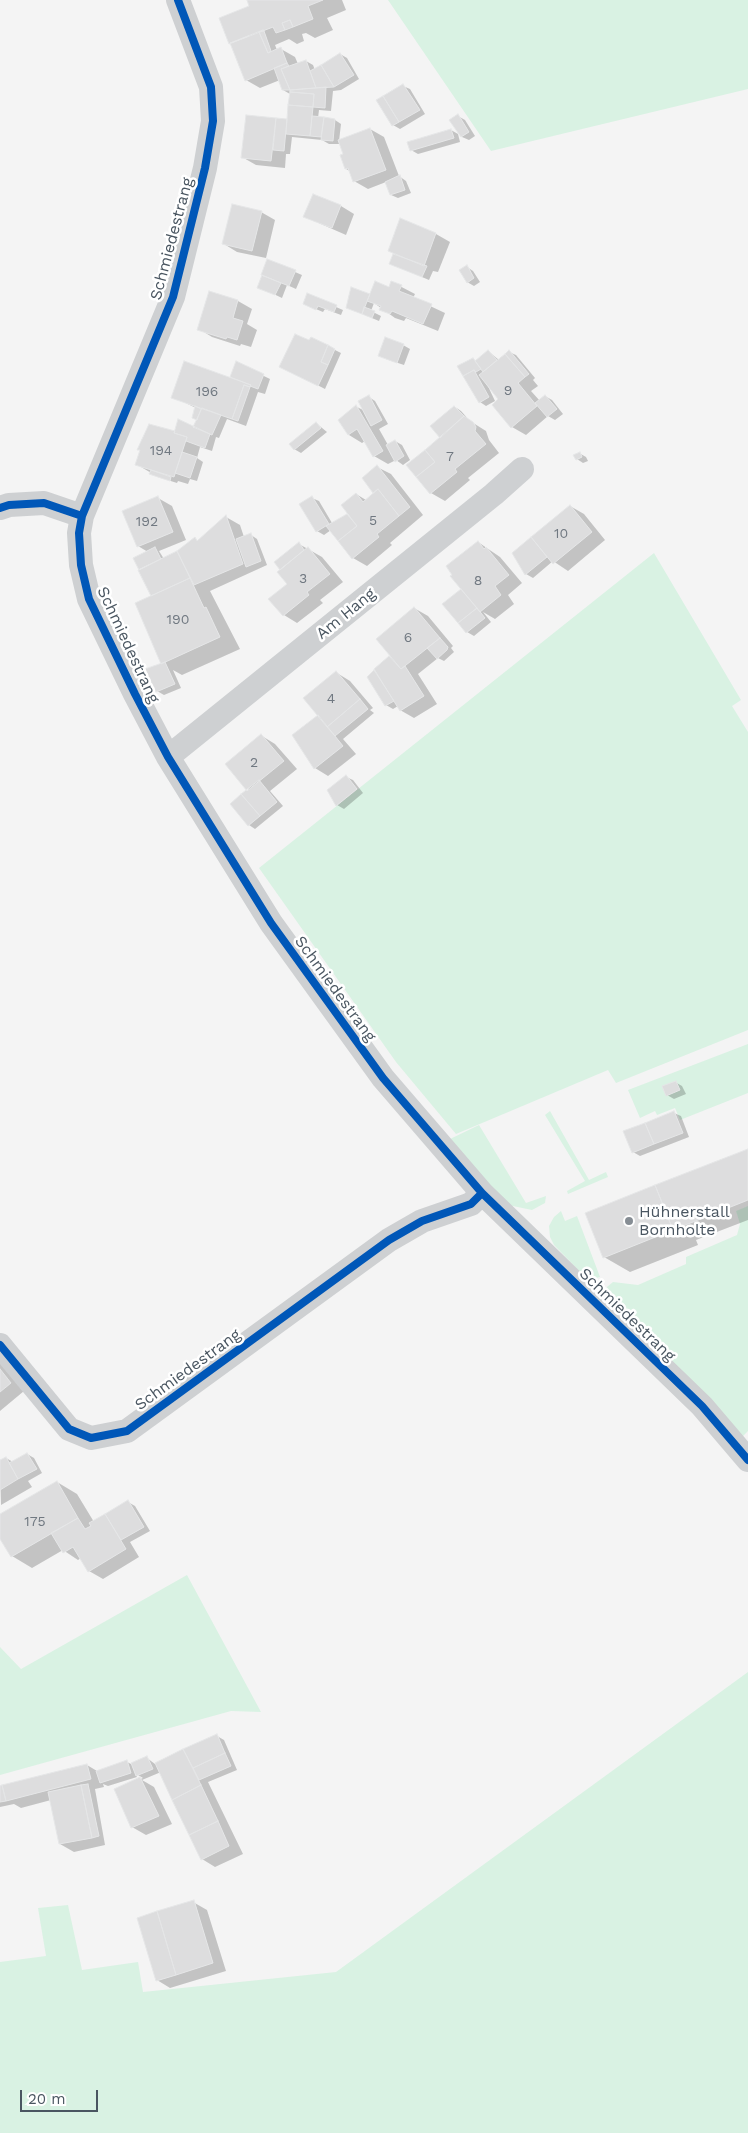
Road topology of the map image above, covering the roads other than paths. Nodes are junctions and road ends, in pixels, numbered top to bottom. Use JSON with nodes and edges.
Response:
{"nodes":[{"id":1,"x":178,"y":0,"type":"edge"},
{"id":2,"x":522,"y":469,"type":"dead end"},
{"id":3,"x":0,"y":508,"type":"edge"},
{"id":4,"x":82,"y":516,"type":"junction"},
{"id":5,"x":168,"y":757,"type":"junction"},
{"id":6,"x":482,"y":1192,"type":"junction"},
{"id":7,"x":0,"y":1345,"type":"edge"},
{"id":8,"x":748,"y":1460,"type":"edge"}],
"edges":[{"from":1,"to":4,"type":"street","name":"Schmiedestrang"},
{"from":2,"to":5,"type":"street","name":"Am Hang"},
{"from":3,"to":4,"type":"street"},
{"from":4,"to":5,"type":"street","name":"Schmiedestrang"},
{"from":5,"to":6,"type":"street","name":"Schmiedestrang"},
{"from":6,"to":7,"type":"street","name":"Schmiedestrang"},
{"from":6,"to":8,"type":"street","name":"Schmiedestrang"}]}
